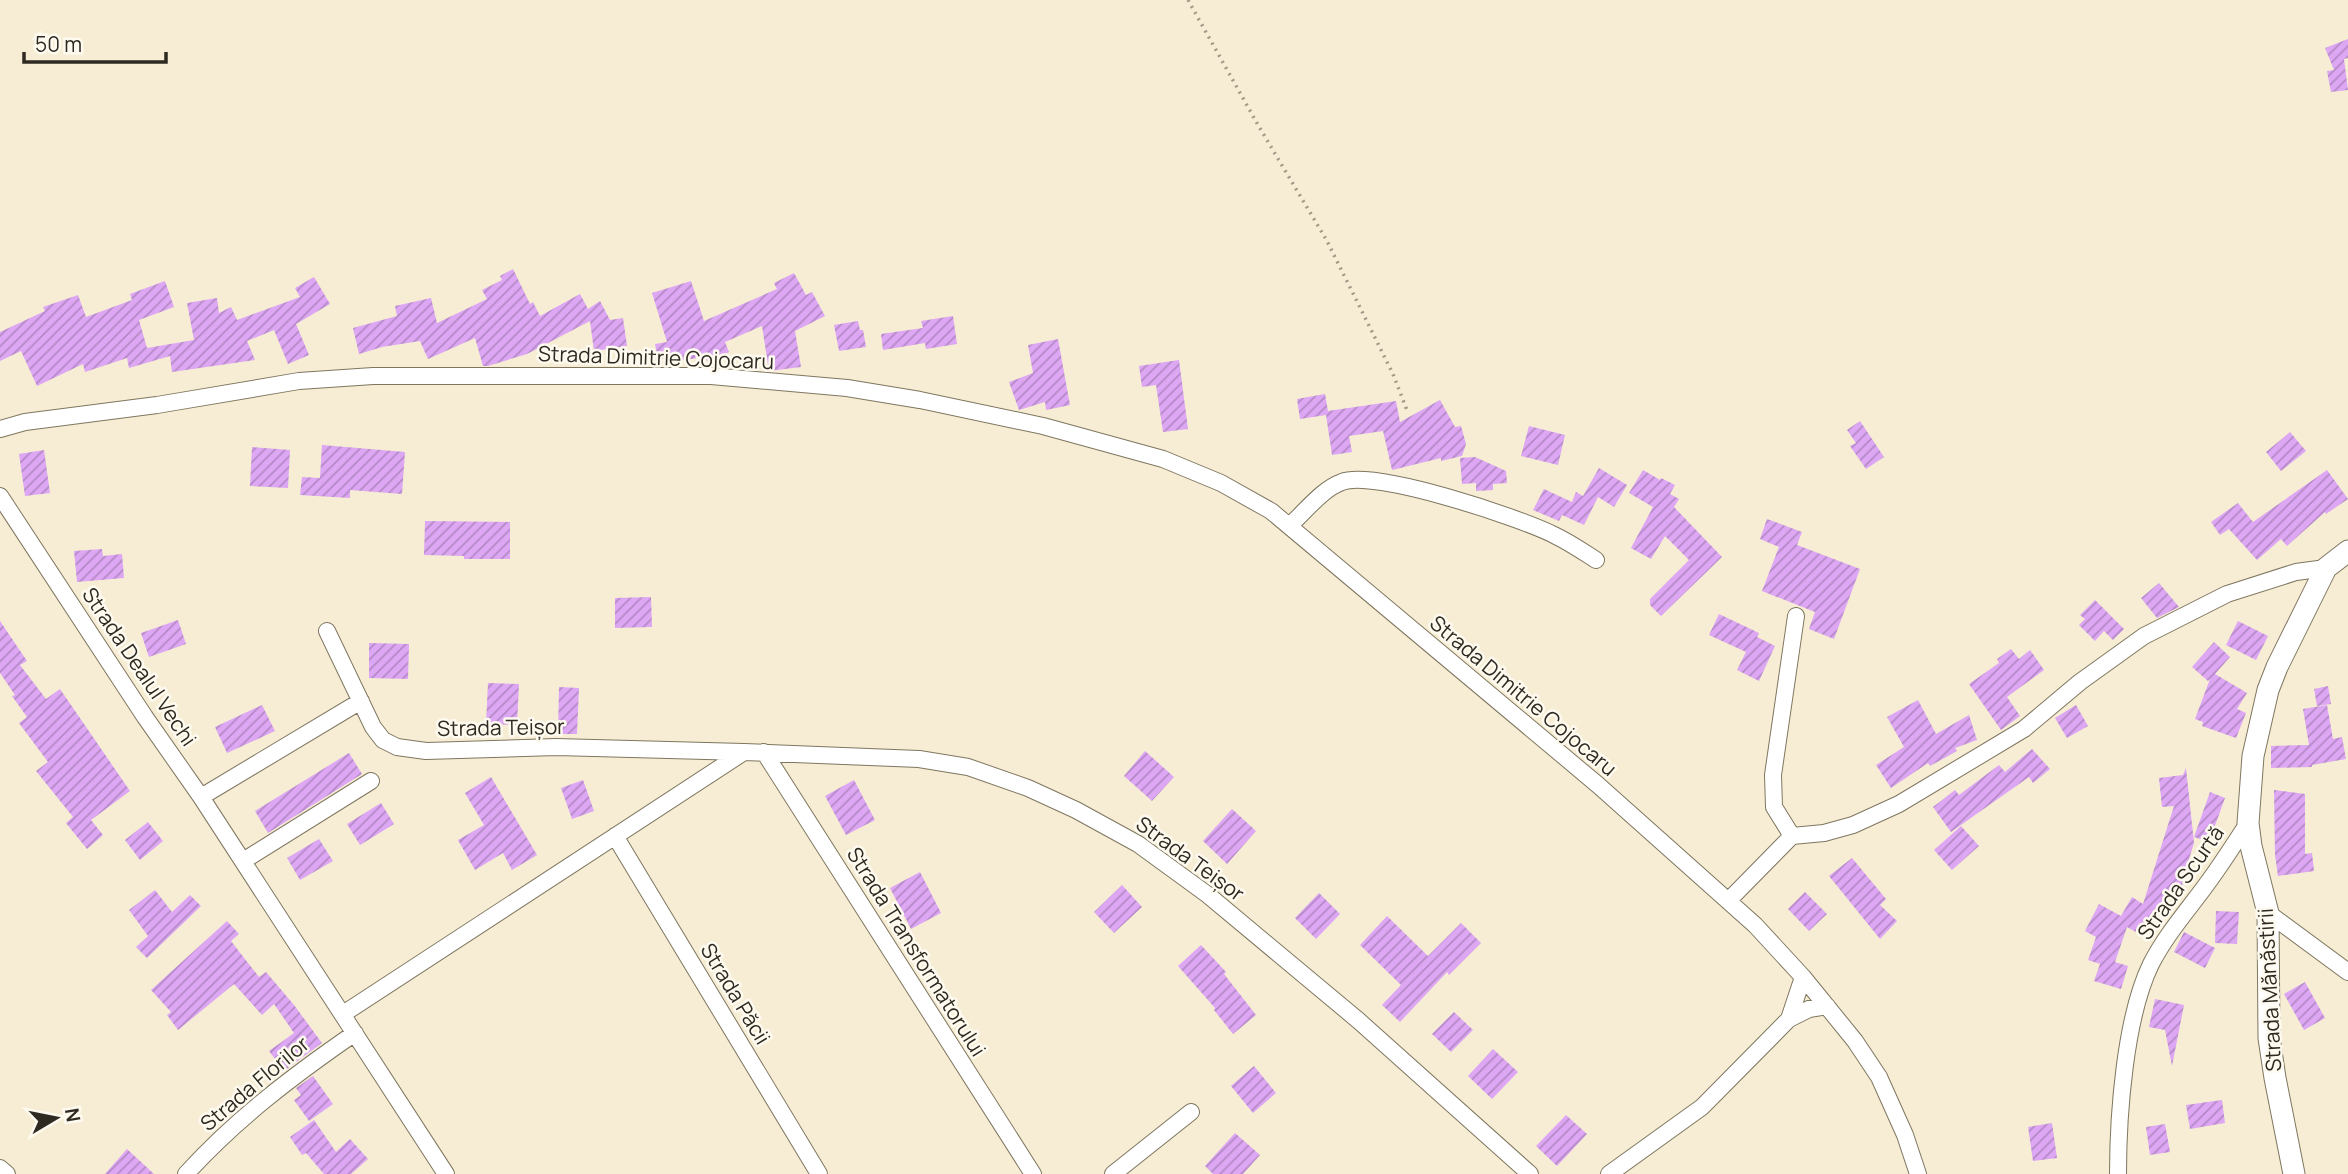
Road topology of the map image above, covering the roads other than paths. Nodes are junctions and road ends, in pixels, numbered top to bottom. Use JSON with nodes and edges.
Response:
{"nodes":[{"id":1,"x":0,"y":429,"type":"edge"},
{"id":2,"x":0,"y":496,"type":"edge"},
{"id":3,"x":1289,"y":526,"type":"junction"},
{"id":4,"x":2348,"y":551,"type":"edge"},
{"id":5,"x":1596,"y":560,"type":"dead end"},
{"id":6,"x":2326,"y":568,"type":"junction"},
{"id":7,"x":1796,"y":616,"type":"dead end"},
{"id":8,"x":327,"y":631,"type":"dead end"},
{"id":9,"x":361,"y":701,"type":"junction"},
{"id":10,"x":744,"y":752,"type":"junction"},
{"id":11,"x":764,"y":752,"type":"junction"},
{"id":12,"x":371,"y":781,"type":"dead end"},
{"id":13,"x":201,"y":797,"type":"junction"},
{"id":14,"x":2248,"y":823,"type":"junction"},
{"id":15,"x":615,"y":836,"type":"junction"},
{"id":16,"x":1792,"y":836,"type":"junction"},
{"id":17,"x":243,"y":861,"type":"junction"},
{"id":18,"x":1728,"y":901,"type":"junction"},
{"id":19,"x":2268,"y":913,"type":"junction"},
{"id":20,"x":2348,"y":972,"type":"edge"},
{"id":21,"x":1803,"y":977,"type":"junction"},
{"id":22,"x":1827,"y":1006,"type":"junction"},
{"id":23,"x":343,"y":1014,"type":"junction"},
{"id":24,"x":1789,"y":1019,"type":"junction"},
{"id":25,"x":355,"y":1033,"type":"junction"},
{"id":26,"x":1191,"y":1112,"type":"dead end"},
{"id":27,"x":0,"y":1168,"type":"edge"},
{"id":28,"x":7,"y":1174,"type":"edge"},
{"id":29,"x":186,"y":1174,"type":"edge"},
{"id":30,"x":446,"y":1174,"type":"edge"},
{"id":31,"x":819,"y":1174,"type":"edge"},
{"id":32,"x":1032,"y":1174,"type":"edge"},
{"id":33,"x":1113,"y":1174,"type":"edge"},
{"id":34,"x":1530,"y":1174,"type":"edge"},
{"id":35,"x":1609,"y":1174,"type":"edge"},
{"id":36,"x":1918,"y":1174,"type":"edge"},
{"id":37,"x":2118,"y":1174,"type":"edge"},
{"id":38,"x":2294,"y":1174,"type":"edge"}],
"edges":[{"from":1,"to":3,"type":"street","name":"Strada Dimitrie Cojocaru"},
{"from":2,"to":13,"type":"street","name":"Strada Dealul Vechi"},
{"from":3,"to":5,"type":"street"},
{"from":3,"to":18,"type":"street","name":"Strada Dimitrie Cojocaru"},
{"from":4,"to":6,"type":"street","name":"Strada Mănăstirii"},
{"from":6,"to":14,"type":"street","name":"Strada Mănăstirii"},
{"from":6,"to":16,"type":"street","name":"Strada Mănăstirii"},
{"from":7,"to":16,"type":"street"},
{"from":8,"to":9,"type":"street","name":"Strada Teișor"},
{"from":9,"to":10,"type":"street","name":"Strada Teișor"},
{"from":9,"to":13,"type":"street"},
{"from":10,"to":11,"type":"street","name":"Strada Teișor"},
{"from":10,"to":15,"type":"street"},
{"from":11,"to":32,"type":"street","name":"Strada Transformatorului"},
{"from":11,"to":34,"type":"street","name":"Strada Teișor"},
{"from":12,"to":17,"type":"street"},
{"from":13,"to":17,"type":"street","name":"Strada Dealul Vechi"},
{"from":14,"to":19,"type":"street","name":"Strada Mănăstirii"},
{"from":14,"to":37,"type":"street","name":"Strada Scurtă"},
{"from":15,"to":23,"type":"street"},
{"from":15,"to":31,"type":"street","name":"Strada Păcii"},
{"from":16,"to":18,"type":"street"},
{"from":17,"to":23,"type":"street","name":"Strada Dealul Vechi"},
{"from":18,"to":21,"type":"street","name":"Strada Dimitrie Cojocaru"},
{"from":19,"to":20,"type":"street"},
{"from":19,"to":38,"type":"street","name":"Strada Mănăstirii"},
{"from":21,"to":22,"type":"street","name":"Strada Dimitrie Cojocaru"},
{"from":21,"to":24,"type":"street"},
{"from":22,"to":24,"type":"street"},
{"from":22,"to":36,"type":"street","name":"Strada Dimitrie Cojocaru"},
{"from":23,"to":25,"type":"street","name":"Strada Dealul Vechi"},
{"from":24,"to":35,"type":"street"},
{"from":25,"to":29,"type":"street","name":"Strada Florilor"},
{"from":25,"to":30,"type":"street","name":"Strada Dealul Vechi"},
{"from":26,"to":33,"type":"street"},
{"from":27,"to":28,"type":"street"}]}
